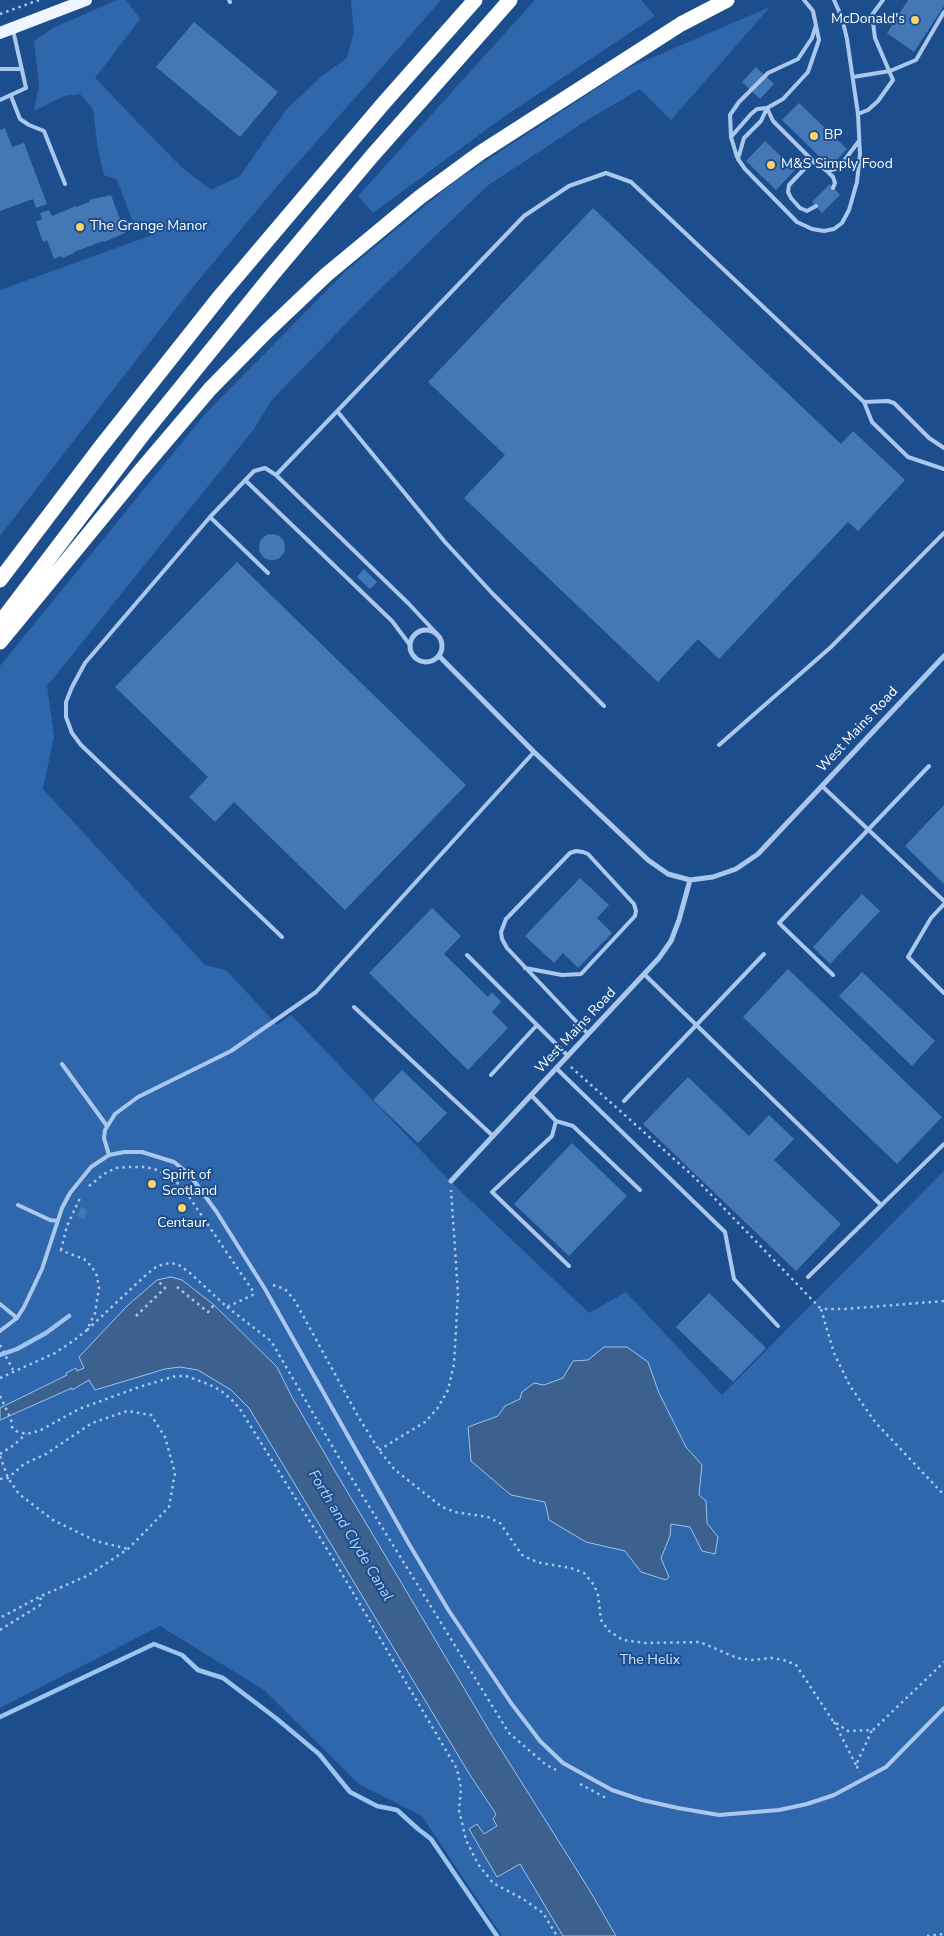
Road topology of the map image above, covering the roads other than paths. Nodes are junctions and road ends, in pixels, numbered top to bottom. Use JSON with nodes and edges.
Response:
{"nodes":[{"id":1,"x":86,"y":0,"type":"edge"},
{"id":2,"x":475,"y":0,"type":"edge"},
{"id":3,"x":510,"y":0,"type":"edge"},
{"id":4,"x":727,"y":0,"type":"edge"},
{"id":5,"x":804,"y":0,"type":"edge"},
{"id":6,"x":834,"y":0,"type":"edge"},
{"id":7,"x":883,"y":0,"type":"edge"},
{"id":8,"x":944,"y":12,"type":"edge"},
{"id":9,"x":816,"y":24,"type":"junction"},
{"id":10,"x":12,"y":28,"type":"junction"},
{"id":11,"x":0,"y":32,"type":"edge"},
{"id":12,"x":0,"y":69,"type":"edge"},
{"id":13,"x":22,"y":69,"type":"junction"},
{"id":14,"x":890,"y":71,"type":"junction"},
{"id":15,"x":853,"y":77,"type":"junction"},
{"id":16,"x":11,"y":96,"type":"junction"},
{"id":17,"x":0,"y":100,"type":"edge"},
{"id":18,"x":767,"y":108,"type":"junction"},
{"id":19,"x":858,"y":114,"type":"junction"},
{"id":20,"x":731,"y":137,"type":"junction"},
{"id":21,"x":859,"y":142,"type":"junction"},
{"id":22,"x":738,"y":159,"type":"junction"},
{"id":23,"x":814,"y":162,"type":"junction"},
{"id":24,"x":827,"y":171,"type":"junction"},
{"id":25,"x":65,"y":184,"type":"dead end"},
{"id":26,"x":833,"y":188,"type":"dead end"},
{"id":27,"x":816,"y":206,"type":"dead end"},
{"id":28,"x":864,"y":402,"type":"junction"},
{"id":29,"x":337,"y":411,"type":"junction"},
{"id":30,"x":944,"y":448,"type":"edge"},
{"id":31,"x":944,"y":469,"type":"edge"},
{"id":32,"x":276,"y":475,"type":"junction"},
{"id":33,"x":245,"y":480,"type":"junction"},
{"id":34,"x":210,"y":516,"type":"junction"},
{"id":35,"x":944,"y":533,"type":"edge"},
{"id":36,"x":268,"y":573,"type":"dead end"},
{"id":37,"x":0,"y":580,"type":"edge"},
{"id":38,"x":0,"y":623,"type":"edge"},
{"id":39,"x":437,"y":634,"type":"junction"},
{"id":40,"x":0,"y":642,"type":"edge"},
{"id":41,"x":410,"y":645,"type":"junction"},
{"id":42,"x":439,"y":656,"type":"junction"},
{"id":43,"x":944,"y":656,"type":"edge"},
{"id":44,"x":604,"y":706,"type":"dead end"},
{"id":45,"x":720,"y":745,"type":"dead end"},
{"id":46,"x":534,"y":752,"type":"junction"},
{"id":47,"x":929,"y":766,"type":"dead end"},
{"id":48,"x":822,"y":786,"type":"junction"},
{"id":49,"x":868,"y":830,"type":"junction"},
{"id":50,"x":690,"y":880,"type":"junction"},
{"id":51,"x":944,"y":902,"type":"edge"},
{"id":52,"x":282,"y":937,"type":"dead end"},
{"id":53,"x":764,"y":954,"type":"dead end"},
{"id":54,"x":467,"y":955,"type":"dead end"},
{"id":55,"x":525,"y":968,"type":"junction"},
{"id":56,"x":644,"y":974,"type":"junction"},
{"id":57,"x":832,"y":975,"type":"dead end"},
{"id":58,"x":944,"y":993,"type":"edge"},
{"id":59,"x":354,"y":1007,"type":"dead end"},
{"id":60,"x":537,"y":1025,"type":"junction"},
{"id":61,"x":696,"y":1026,"type":"junction"},
{"id":62,"x":588,"y":1034,"type":"junction"},
{"id":63,"x":566,"y":1058,"type":"junction"},
{"id":64,"x":62,"y":1064,"type":"dead end"},
{"id":65,"x":556,"y":1068,"type":"junction"},
{"id":66,"x":491,"y":1075,"type":"dead end"},
{"id":67,"x":531,"y":1095,"type":"junction"},
{"id":68,"x":624,"y":1101,"type":"dead end"},
{"id":69,"x":556,"y":1121,"type":"junction"},
{"id":70,"x":108,"y":1126,"type":"junction"},
{"id":71,"x":493,"y":1136,"type":"junction"},
{"id":72,"x":944,"y":1144,"type":"edge"},
{"id":73,"x":109,"y":1155,"type":"junction"},
{"id":74,"x":450,"y":1181,"type":"road end"},
{"id":75,"x":640,"y":1190,"type":"dead end"},
{"id":76,"x":18,"y":1205,"type":"dead end"},
{"id":77,"x":881,"y":1205,"type":"junction"},
{"id":78,"x":58,"y":1221,"type":"junction"},
{"id":79,"x":569,"y":1266,"type":"dead end"},
{"id":80,"x":808,"y":1277,"type":"dead end"},
{"id":81,"x":0,"y":1304,"type":"edge"},
{"id":82,"x":17,"y":1318,"type":"junction"},
{"id":83,"x":778,"y":1326,"type":"dead end"},
{"id":84,"x":0,"y":1331,"type":"edge"},
{"id":85,"x":944,"y":1708,"type":"edge"}],
"edges":[{"from":1,"to":10,"type":"main road"},
{"from":2,"to":37,"type":"highway"},
{"from":3,"to":38,"type":"highway"},
{"from":4,"to":40,"type":"highway"},
{"from":5,"to":9,"type":"lane"},
{"from":6,"to":15,"type":"lane"},
{"from":7,"to":14,"type":"lane"},
{"from":8,"to":14,"type":"lane"},
{"from":9,"to":18,"type":"lane"},
{"from":9,"to":20,"type":"lane"},
{"from":10,"to":11,"type":"main road"},
{"from":10,"to":13,"type":"lane"},
{"from":12,"to":13,"type":"lane"},
{"from":13,"to":16,"type":"lane"},
{"from":14,"to":15,"type":"lane"},
{"from":14,"to":19,"type":"lane"},
{"from":15,"to":19,"type":"lane"},
{"from":16,"to":17,"type":"lane"},
{"from":16,"to":25,"type":"lane"},
{"from":18,"to":20,"type":"lane"},
{"from":18,"to":22,"type":"lane"},
{"from":18,"to":23,"type":"lane"},
{"from":19,"to":21,"type":"lane"},
{"from":20,"to":22,"type":"lane"},
{"from":21,"to":22,"type":"lane"},
{"from":21,"to":24,"type":"lane"},
{"from":23,"to":24,"type":"lane"},
{"from":23,"to":27,"type":"lane"},
{"from":24,"to":26,"type":"lane"},
{"from":28,"to":29,"type":"lane"},
{"from":28,"to":30,"type":"lane"},
{"from":28,"to":31,"type":"lane"},
{"from":29,"to":32,"type":"lane"},
{"from":29,"to":44,"type":"lane"},
{"from":32,"to":33,"type":"lane"},
{"from":32,"to":39,"type":"lane"},
{"from":33,"to":34,"type":"lane"},
{"from":33,"to":41,"type":"lane"},
{"from":34,"to":36,"type":"lane"},
{"from":34,"to":52,"type":"lane"},
{"from":35,"to":45,"type":"lane"},
{"from":39,"to":41,"type":"street"},
{"from":39,"to":42,"type":"street"},
{"from":41,"to":42,"type":"street"},
{"from":42,"to":46,"type":"street","name":"West Mains Road"},
{"from":43,"to":48,"type":"street","name":"West Mains Road"},
{"from":46,"to":50,"type":"street","name":"West Mains Road"},
{"from":46,"to":70,"type":"lane"},
{"from":47,"to":49,"type":"lane"},
{"from":48,"to":49,"type":"lane"},
{"from":48,"to":50,"type":"street","name":"West Mains Road"},
{"from":49,"to":51,"type":"lane"},
{"from":49,"to":57,"type":"lane"},
{"from":50,"to":56,"type":"street","name":"West Mains Road"},
{"from":51,"to":58,"type":"lane"},
{"from":53,"to":61,"type":"lane"},
{"from":54,"to":60,"type":"lane"},
{"from":55,"to":55,"type":"lane"},
{"from":55,"to":62,"type":"lane"},
{"from":56,"to":61,"type":"lane"},
{"from":56,"to":62,"type":"street","name":"West Mains Road"},
{"from":59,"to":71,"type":"lane"},
{"from":60,"to":63,"type":"lane"},
{"from":60,"to":66,"type":"lane"},
{"from":61,"to":68,"type":"lane"},
{"from":61,"to":77,"type":"lane"},
{"from":62,"to":63,"type":"street","name":"West Mains Road"},
{"from":63,"to":65,"type":"street","name":"West Mains Road"},
{"from":64,"to":70,"type":"lane"},
{"from":65,"to":67,"type":"street","name":"West Mains Road"},
{"from":65,"to":83,"type":"lane"},
{"from":67,"to":69,"type":"lane"},
{"from":67,"to":71,"type":"street","name":"West Mains Road"},
{"from":69,"to":75,"type":"lane"},
{"from":69,"to":79,"type":"lane"},
{"from":70,"to":73,"type":"lane"},
{"from":71,"to":74,"type":"street","name":"West Mains Road"},
{"from":72,"to":77,"type":"lane"},
{"from":73,"to":78,"type":"lane"},
{"from":73,"to":85,"type":"lane"},
{"from":76,"to":78,"type":"lane"},
{"from":77,"to":80,"type":"lane"},
{"from":78,"to":82,"type":"lane"},
{"from":81,"to":82,"type":"lane"},
{"from":82,"to":84,"type":"lane"}]}
